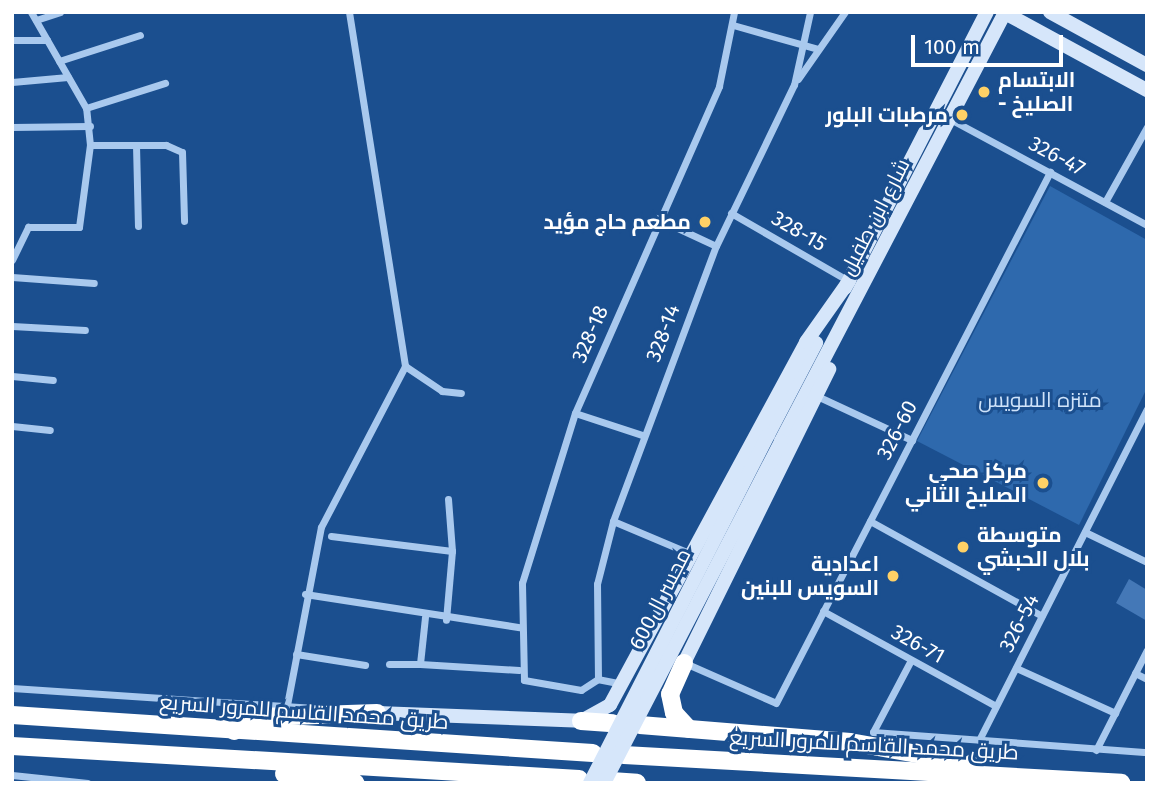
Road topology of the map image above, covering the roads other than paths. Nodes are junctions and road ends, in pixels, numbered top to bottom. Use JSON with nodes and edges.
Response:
{"nodes":[{"id":1,"x":60,"y":12,"type":"edge"},
{"id":2,"x":349,"y":12,"type":"edge"},
{"id":3,"x":734,"y":12,"type":"edge"},
{"id":4,"x":810,"y":12,"type":"edge"},
{"id":5,"x":845,"y":12,"type":"edge"},
{"id":6,"x":987,"y":12,"type":"edge"},
{"id":7,"x":1050,"y":12,"type":"edge"},
{"id":8,"x":1005,"y":13,"type":"edge"},
{"id":9,"x":34,"y":16,"type":"edge"},
{"id":10,"x":1022,"y":17,"type":"edge"},
{"id":11,"x":733,"y":25,"type":"junction"},
{"id":12,"x":140,"y":35,"type":"dead end"},
{"id":13,"x":12,"y":40,"type":"edge"},
{"id":14,"x":47,"y":40,"type":"junction"},
{"id":15,"x":803,"y":47,"type":"junction"},
{"id":16,"x":818,"y":49,"type":"junction"},
{"id":17,"x":59,"y":61,"type":"junction"},
{"id":18,"x":1147,"y":65,"type":"edge"},
{"id":19,"x":68,"y":77,"type":"junction"},
{"id":20,"x":12,"y":82,"type":"edge"},
{"id":21,"x":165,"y":83,"type":"dead end"},
{"id":22,"x":794,"y":85,"type":"junction"},
{"id":23,"x":1147,"y":90,"type":"edge"},
{"id":24,"x":86,"y":108,"type":"junction"},
{"id":25,"x":950,"y":119,"type":"junction"},
{"id":26,"x":90,"y":126,"type":"junction"},
{"id":27,"x":12,"y":127,"type":"edge"},
{"id":28,"x":1147,"y":127,"type":"edge"},
{"id":29,"x":90,"y":145,"type":"junction"},
{"id":30,"x":136,"y":145,"type":"junction"},
{"id":31,"x":1050,"y":173,"type":"junction"},
{"id":32,"x":1105,"y":202,"type":"junction"},
{"id":33,"x":731,"y":213,"type":"junction"},
{"id":34,"x":656,"y":218,"type":"junction"},
{"id":35,"x":184,"y":221,"type":"dead end"},
{"id":36,"x":1147,"y":225,"type":"edge"},
{"id":37,"x":138,"y":226,"type":"dead end"},
{"id":38,"x":716,"y":246,"type":"junction"},
{"id":39,"x":14,"y":247,"type":"edge"},
{"id":40,"x":12,"y":260,"type":"edge"},
{"id":41,"x":12,"y":277,"type":"edge"},
{"id":42,"x":849,"y":281,"type":"junction"},
{"id":43,"x":94,"y":283,"type":"dead end"},
{"id":44,"x":863,"y":286,"type":"junction"},
{"id":45,"x":12,"y":326,"type":"edge"},
{"id":46,"x":85,"y":330,"type":"dead end"},
{"id":47,"x":405,"y":366,"type":"junction"},
{"id":48,"x":12,"y":376,"type":"edge"},
{"id":49,"x":53,"y":380,"type":"dead end"},
{"id":50,"x":461,"y":393,"type":"dead end"},
{"id":51,"x":817,"y":396,"type":"junction"},
{"id":52,"x":1147,"y":409,"type":"edge"},
{"id":53,"x":575,"y":413,"type":"junction"},
{"id":54,"x":12,"y":426,"type":"edge"},
{"id":55,"x":50,"y":430,"type":"dead end"},
{"id":56,"x":642,"y":435,"type":"junction"},
{"id":57,"x":775,"y":438,"type":"junction"},
{"id":58,"x":912,"y":440,"type":"junction"},
{"id":59,"x":449,"y":499,"type":"dead end"},
{"id":60,"x":613,"y":520,"type":"junction"},
{"id":61,"x":870,"y":521,"type":"junction"},
{"id":62,"x":1085,"y":532,"type":"junction"},
{"id":63,"x":331,"y":536,"type":"dead end"},
{"id":64,"x":452,"y":551,"type":"junction"},
{"id":65,"x":692,"y":554,"type":"junction"},
{"id":66,"x":1147,"y":562,"type":"edge"},
{"id":67,"x":305,"y":594,"type":"junction"},
{"id":68,"x":823,"y":611,"type":"junction"},
{"id":69,"x":1042,"y":616,"type":"junction"},
{"id":70,"x":425,"y":617,"type":"junction"},
{"id":71,"x":446,"y":620,"type":"junction"},
{"id":72,"x":519,"y":628,"type":"junction"},
{"id":73,"x":1147,"y":650,"type":"edge"},
{"id":74,"x":296,"y":654,"type":"junction"},
{"id":75,"x":911,"y":660,"type":"junction"},
{"id":76,"x":684,"y":663,"type":"junction"},
{"id":77,"x":389,"y":664,"type":"dead end"},
{"id":78,"x":420,"y":664,"type":"junction"},
{"id":79,"x":365,"y":665,"type":"dead end"},
{"id":80,"x":1016,"y":668,"type":"junction"},
{"id":81,"x":520,"y":670,"type":"junction"},
{"id":82,"x":1135,"y":673,"type":"junction"},
{"id":83,"x":598,"y":679,"type":"junction"},
{"id":84,"x":1147,"y":679,"type":"edge"},
{"id":85,"x":625,"y":684,"type":"junction"},
{"id":86,"x":12,"y":688,"type":"edge"},
{"id":87,"x":287,"y":705,"type":"junction"},
{"id":88,"x":996,"y":706,"type":"junction"},
{"id":89,"x":377,"y":713,"type":"junction"},
{"id":90,"x":1115,"y":713,"type":"junction"},
{"id":91,"x":12,"y":715,"type":"edge"},
{"id":92,"x":580,"y":721,"type":"junction"},
{"id":93,"x":613,"y":723,"type":"dead end"},
{"id":94,"x":640,"y":726,"type":"dead end"},
{"id":95,"x":689,"y":729,"type":"junction"},
{"id":96,"x":234,"y":731,"type":"junction"},
{"id":97,"x":979,"y":740,"type":"junction"},
{"id":98,"x":12,"y":746,"type":"edge"},
{"id":99,"x":1096,"y":750,"type":"junction"},
{"id":100,"x":1147,"y":752,"type":"edge"},
{"id":101,"x":593,"y":753,"type":"dead end"},
{"id":102,"x":142,"y":755,"type":"junction"},
{"id":103,"x":624,"y":755,"type":"dead end"},
{"id":104,"x":12,"y":775,"type":"edge"},
{"id":105,"x":1042,"y":777,"type":"junction"},
{"id":106,"x":25,"y":780,"type":"edge"},
{"id":107,"x":584,"y":781,"type":"edge"},
{"id":108,"x":62,"y":782,"type":"edge"},
{"id":109,"x":608,"y":782,"type":"edge"},
{"id":110,"x":88,"y":783,"type":"edge"},
{"id":111,"x":355,"y":783,"type":"edge"},
{"id":112,"x":637,"y":783,"type":"edge"},
{"id":113,"x":1121,"y":783,"type":"edge"}],
"edges":[{"from":1,"to":9,"type":"street"},
{"from":2,"to":47,"type":"street"},
{"from":3,"to":11,"type":"street","name":"328-18"},
{"from":4,"to":15,"type":"street","name":"328-14"},
{"from":5,"to":16,"type":"street"},
{"from":6,"to":42,"type":"street","name":"شارع ابن طفيل"},
{"from":7,"to":18,"type":"street"},
{"from":8,"to":10,"type":"street"},
{"from":8,"to":25,"type":"street","name":"شارع ابن طفيل"},
{"from":9,"to":14,"type":"street"},
{"from":10,"to":23,"type":"street"},
{"from":11,"to":15,"type":"street"},
{"from":11,"to":34,"type":"street","name":"328-18"},
{"from":12,"to":17,"type":"street"},
{"from":13,"to":14,"type":"street"},
{"from":14,"to":17,"type":"street"},
{"from":15,"to":16,"type":"street"},
{"from":15,"to":22,"type":"street","name":"328-14"},
{"from":16,"to":22,"type":"street"},
{"from":17,"to":19,"type":"street"},
{"from":19,"to":20,"type":"street"},
{"from":19,"to":24,"type":"street"},
{"from":21,"to":24,"type":"street"},
{"from":22,"to":33,"type":"street","name":"328-14"},
{"from":24,"to":26,"type":"street"},
{"from":25,"to":31,"type":"street","name":"326-47"},
{"from":25,"to":44,"type":"street","name":"شارع ابن طفيل"},
{"from":26,"to":27,"type":"street"},
{"from":26,"to":29,"type":"street"},
{"from":28,"to":32,"type":"street"},
{"from":29,"to":30,"type":"street"},
{"from":29,"to":39,"type":"street"},
{"from":30,"to":35,"type":"street"},
{"from":30,"to":37,"type":"street"},
{"from":31,"to":32,"type":"street","name":"326-47"},
{"from":31,"to":58,"type":"street","name":"326-60"},
{"from":32,"to":36,"type":"street","name":"326-47"},
{"from":33,"to":38,"type":"street","name":"328-14"},
{"from":33,"to":42,"type":"street","name":"328-15"},
{"from":34,"to":38,"type":"street"},
{"from":34,"to":53,"type":"street","name":"328-18"},
{"from":38,"to":56,"type":"street","name":"328-14"},
{"from":39,"to":40,"type":"street"},
{"from":41,"to":43,"type":"street"},
{"from":42,"to":57,"type":"street","name":"شارع ابن طفيل"},
{"from":42,"to":65,"type":"street"},
{"from":44,"to":51,"type":"street"},
{"from":44,"to":57,"type":"street","name":"شارع ابن طفيل"},
{"from":45,"to":46,"type":"street"},
{"from":47,"to":50,"type":"street"},
{"from":47,"to":67,"type":"street"},
{"from":48,"to":49,"type":"street"},
{"from":51,"to":58,"type":"street"},
{"from":51,"to":76,"type":"street"},
{"from":52,"to":62,"type":"street","name":"326-54"},
{"from":53,"to":56,"type":"street"},
{"from":53,"to":72,"type":"street","name":"328-18"},
{"from":54,"to":55,"type":"street"},
{"from":56,"to":60,"type":"street","name":"328-14"},
{"from":57,"to":107,"type":"street","name":"مجسر ال600","bridge":true},
{"from":57,"to":109,"type":"street","name":"مجسر ال600","bridge":true},
{"from":58,"to":61,"type":"street","name":"326-60"},
{"from":59,"to":64,"type":"street"},
{"from":60,"to":65,"type":"street"},
{"from":60,"to":83,"type":"street","name":"328-14"},
{"from":61,"to":68,"type":"street","name":"326-60"},
{"from":61,"to":69,"type":"street"},
{"from":62,"to":66,"type":"street"},
{"from":62,"to":69,"type":"street","name":"326-54"},
{"from":63,"to":64,"type":"street"},
{"from":64,"to":71,"type":"street"},
{"from":65,"to":85,"type":"street"},
{"from":67,"to":70,"type":"street"},
{"from":67,"to":74,"type":"street"},
{"from":68,"to":75,"type":"street","name":"326-71"},
{"from":68,"to":76,"type":"street","name":"326-60"},
{"from":69,"to":80,"type":"street","name":"326-54"},
{"from":70,"to":71,"type":"street"},
{"from":70,"to":78,"type":"street"},
{"from":71,"to":72,"type":"street"},
{"from":72,"to":81,"type":"street","name":"328-18"},
{"from":73,"to":82,"type":"street"},
{"from":74,"to":79,"type":"street"},
{"from":74,"to":87,"type":"street"},
{"from":75,"to":88,"type":"street","name":"326-71"},
{"from":75,"to":97,"type":"street"},
{"from":76,"to":95,"type":"highway"},
{"from":77,"to":78,"type":"street"},
{"from":78,"to":81,"type":"street"},
{"from":80,"to":88,"type":"street","name":"326-54"},
{"from":80,"to":90,"type":"street"},
{"from":81,"to":83,"type":"street","name":"328-18"},
{"from":82,"to":84,"type":"street"},
{"from":82,"to":90,"type":"street"},
{"from":83,"to":85,"type":"street"},
{"from":85,"to":92,"type":"street"},
{"from":86,"to":87,"type":"street"},
{"from":87,"to":89,"type":"street"},
{"from":88,"to":97,"type":"street","name":"326-54"},
{"from":89,"to":92,"type":"street"},
{"from":89,"to":96,"type":"highway"},
{"from":90,"to":99,"type":"street"},
{"from":91,"to":96,"type":"highway","name":"طريق محمد القاسم للمرور السريع"},
{"from":92,"to":93,"type":"highway"},
{"from":94,"to":95,"type":"highway"},
{"from":95,"to":105,"type":"highway"},
{"from":96,"to":101,"type":"highway","name":"طريق محمد القاسم للمرور السريع"},
{"from":97,"to":99,"type":"street"},
{"from":98,"to":102,"type":"highway"},
{"from":99,"to":100,"type":"street"},
{"from":102,"to":107,"type":"highway"},
{"from":102,"to":111,"type":"highway"},
{"from":103,"to":105,"type":"highway","name":"طريق محمد القاسم للمرور السريع"},
{"from":104,"to":106,"type":"street"},
{"from":105,"to":113,"type":"highway","name":"طريق محمد القاسم للمرور السريع"},
{"from":106,"to":108,"type":"street"},
{"from":108,"to":110,"type":"street"},
{"from":109,"to":112,"type":"highway"}]}
